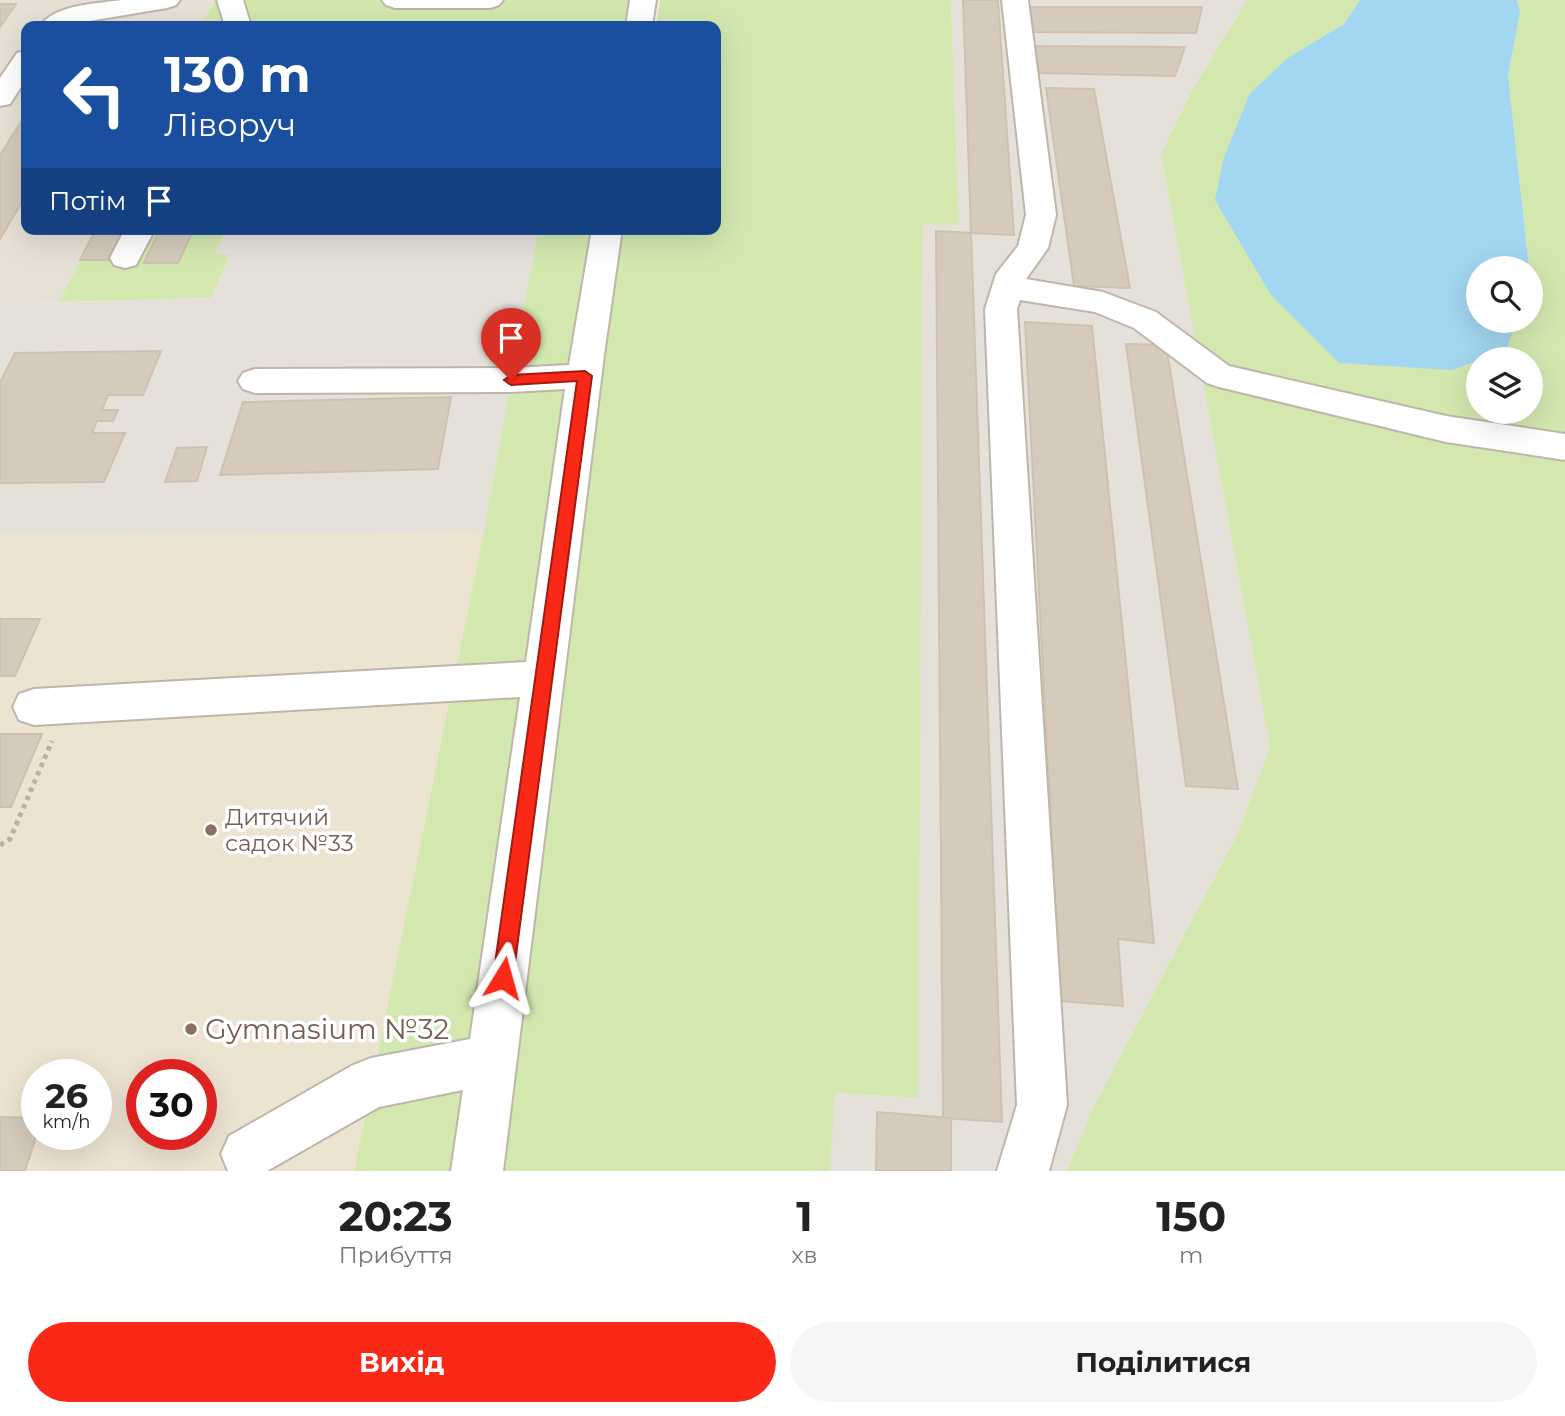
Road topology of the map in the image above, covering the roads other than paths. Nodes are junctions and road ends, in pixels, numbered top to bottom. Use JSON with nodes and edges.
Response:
{"nodes":[{"id":1,"x":167,"y":0,"type":"edge"},
{"id":2,"x":230,"y":0,"type":"edge"},
{"id":3,"x":396,"y":0,"type":"edge"},
{"id":4,"x":490,"y":0,"type":"edge"},
{"id":5,"x":643,"y":0,"type":"edge"},
{"id":6,"x":1016,"y":0,"type":"edge"},
{"id":7,"x":63,"y":21,"type":"edge"},
{"id":8,"x":236,"y":21,"type":"edge"},
{"id":9,"x":640,"y":21,"type":"edge"},
{"id":10,"x":21,"y":67,"type":"edge"},
{"id":11,"x":0,"y":99,"type":"edge"},
{"id":12,"x":137,"y":235,"type":"edge"},
{"id":13,"x":606,"y":235,"type":"edge"},
{"id":14,"x":125,"y":258,"type":"dead end"},
{"id":15,"x":1008,"y":288,"type":"junction"},
{"id":16,"x":585,"y":376,"type":"junction"},
{"id":17,"x":255,"y":381,"type":"dead end"},
{"id":18,"x":1565,"y":447,"type":"edge"},
{"id":19,"x":544,"y":678,"type":"junction"},
{"id":20,"x":50,"y":706,"type":"road end"},
{"id":21,"x":492,"y":1060,"type":"junction"},
{"id":22,"x":247,"y":1154,"type":"dead end"},
{"id":23,"x":477,"y":1171,"type":"edge"},
{"id":24,"x":1023,"y":1171,"type":"edge"}],
"edges":[{"from":1,"to":7,"type":"street"},
{"from":2,"to":8,"type":"street"},
{"from":3,"to":4,"type":"street"},
{"from":5,"to":9,"type":"street"},
{"from":6,"to":15,"type":"street"},
{"from":10,"to":11,"type":"street"},
{"from":12,"to":14,"type":"street"},
{"from":13,"to":16,"type":"street"},
{"from":15,"to":18,"type":"street"},
{"from":15,"to":24,"type":"street"},
{"from":16,"to":17,"type":"street"},
{"from":16,"to":19,"type":"street"},
{"from":19,"to":20,"type":"street"},
{"from":19,"to":21,"type":"street"},
{"from":21,"to":22,"type":"street"},
{"from":21,"to":23,"type":"street"}]}
